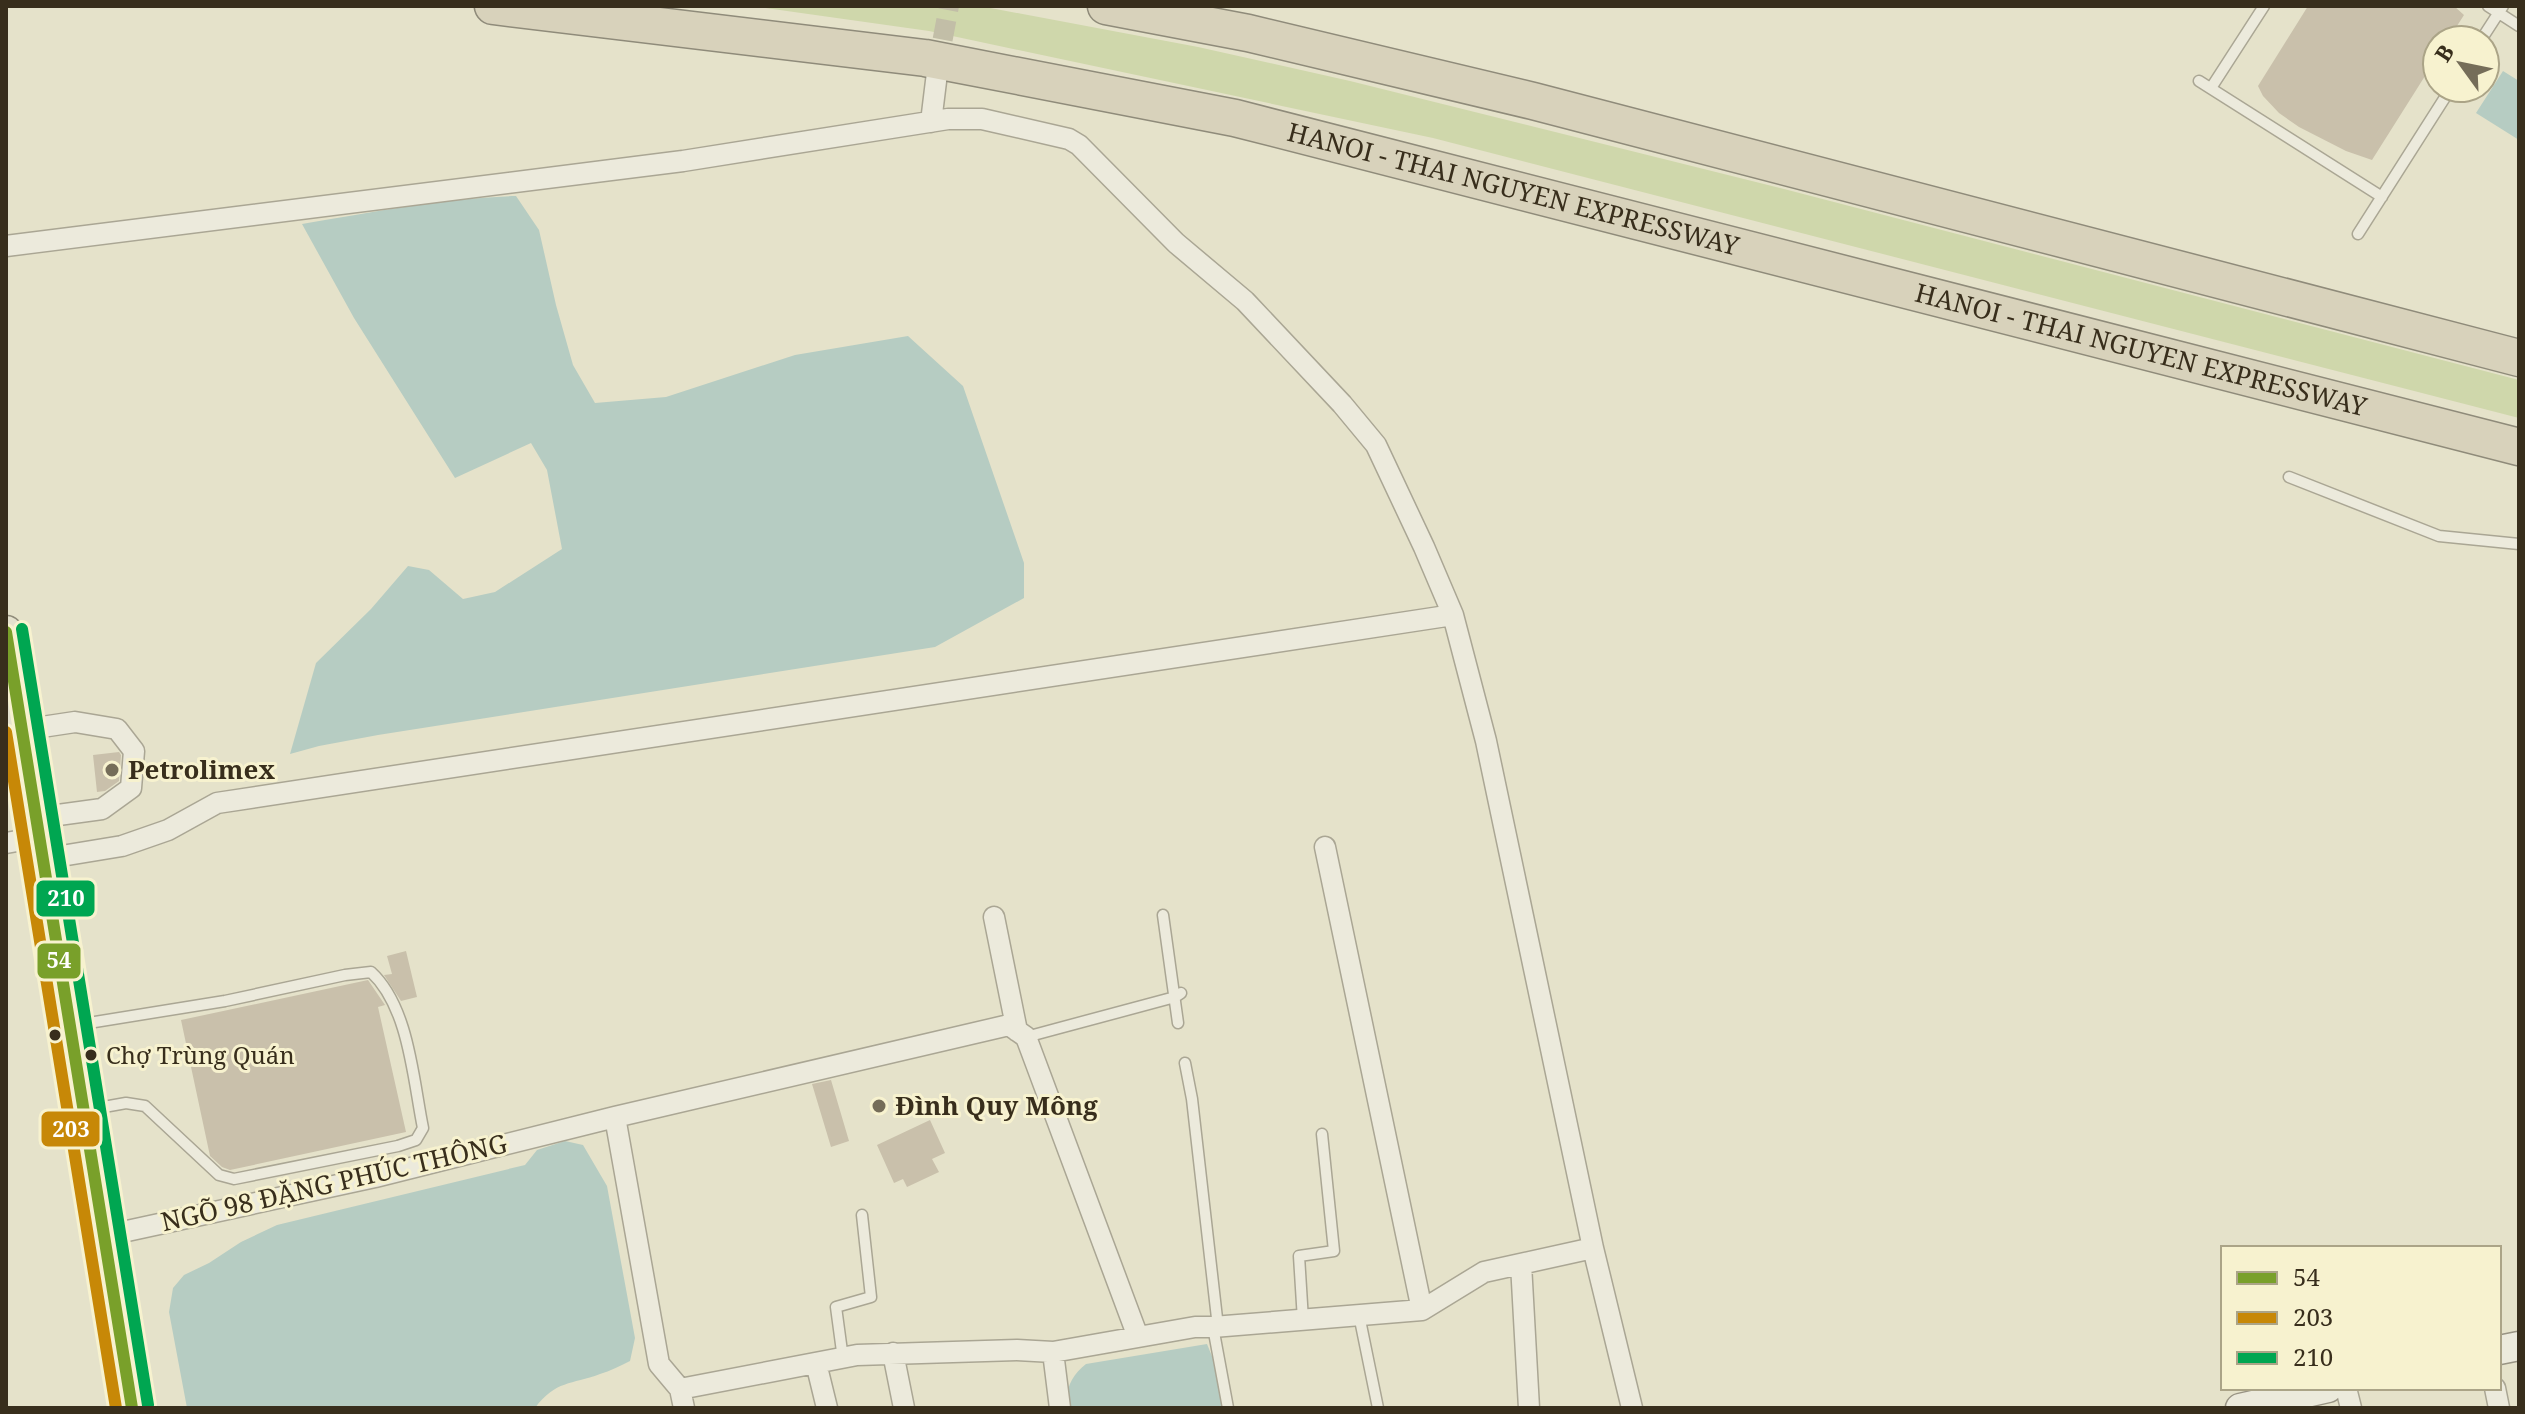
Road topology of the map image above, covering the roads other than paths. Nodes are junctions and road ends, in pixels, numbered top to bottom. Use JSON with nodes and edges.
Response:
{"nodes":[{"id":1,"x":493,"y":6,"type":"edge"},
{"id":2,"x":1106,"y":6,"type":"edge"},
{"id":3,"x":2264,"y":6,"type":"edge"},
{"id":4,"x":2488,"y":6,"type":"edge"},
{"id":5,"x":2501,"y":9,"type":"edge"},
{"id":6,"x":2519,"y":26,"type":"edge"},
{"id":7,"x":937,"y":73,"type":"tunnel mouth"},
{"id":8,"x":2199,"y":81,"type":"dead end"},
{"id":9,"x":2211,"y":88,"type":"junction"},
{"id":10,"x":2441,"y":104,"type":"edge"},
{"id":11,"x":931,"y":122,"type":"junction"},
{"id":12,"x":2382,"y":197,"type":"junction"},
{"id":13,"x":2358,"y":234,"type":"dead end"},
{"id":14,"x":6,"y":246,"type":"edge"},
{"id":15,"x":2519,"y":358,"type":"edge"},
{"id":16,"x":2519,"y":447,"type":"edge"},
{"id":17,"x":2289,"y":477,"type":"dead end"},
{"id":18,"x":2519,"y":544,"type":"edge"},
{"id":19,"x":1453,"y":615,"type":"junction"},
{"id":20,"x":6,"y":632,"type":"edge"},
{"id":21,"x":22,"y":730,"type":"junction"},
{"id":22,"x":39,"y":838,"type":"junction"},
{"id":23,"x":6,"y":843,"type":"edge"},
{"id":24,"x":1325,"y":847,"type":"dead end"},
{"id":25,"x":1163,"y":915,"type":"dead end"},
{"id":26,"x":994,"y":917,"type":"dead end"},
{"id":27,"x":1178,"y":995,"type":"junction"},
{"id":28,"x":1178,"y":1023,"type":"dead end"},
{"id":29,"x":70,"y":1026,"type":"junction"},
{"id":30,"x":1022,"y":1034,"type":"junction"},
{"id":31,"x":1185,"y":1063,"type":"dead end"},
{"id":32,"x":84,"y":1111,"type":"junction"},
{"id":33,"x":615,"y":1117,"type":"junction"},
{"id":34,"x":1322,"y":1134,"type":"dead end"},
{"id":35,"x":862,"y":1215,"type":"dead end"},
{"id":36,"x":104,"y":1236,"type":"junction"},
{"id":37,"x":1593,"y":1248,"type":"junction"},
{"id":38,"x":1521,"y":1264,"type":"junction"},
{"id":39,"x":1422,"y":1310,"type":"junction"},
{"id":40,"x":1359,"y":1315,"type":"junction"},
{"id":41,"x":1303,"y":1320,"type":"junction"},
{"id":42,"x":1216,"y":1327,"type":"junction"},
{"id":43,"x":1138,"y":1337,"type":"junction"},
{"id":44,"x":1053,"y":1352,"type":"junction"},
{"id":45,"x":893,"y":1353,"type":"junction"},
{"id":46,"x":843,"y":1359,"type":"junction"},
{"id":47,"x":816,"y":1363,"type":"junction"},
{"id":48,"x":2319,"y":1390,"type":"edge"},
{"id":49,"x":682,"y":1398,"type":"edge"},
{"id":50,"x":132,"y":1408,"type":"edge"},
{"id":51,"x":827,"y":1408,"type":"edge"},
{"id":52,"x":904,"y":1408,"type":"edge"},
{"id":53,"x":1060,"y":1408,"type":"edge"},
{"id":54,"x":1228,"y":1408,"type":"edge"},
{"id":55,"x":1378,"y":1408,"type":"edge"},
{"id":56,"x":1529,"y":1408,"type":"edge"},
{"id":57,"x":1632,"y":1408,"type":"edge"},
{"id":58,"x":2240,"y":1408,"type":"edge"}],
"edges":[{"from":1,"to":16,"type":"highway","name":"HANOI - THAI NGUYEN EXPRESSWAY"},
{"from":2,"to":15,"type":"highway"},
{"from":3,"to":9,"type":"lane"},
{"from":4,"to":5,"type":"lane"},
{"from":5,"to":6,"type":"lane"},
{"from":7,"to":11,"type":"street"},
{"from":8,"to":9,"type":"lane"},
{"from":9,"to":12,"type":"lane"},
{"from":10,"to":12,"type":"lane"},
{"from":11,"to":14,"type":"street"},
{"from":11,"to":19,"type":"street"},
{"from":12,"to":13,"type":"lane"},
{"from":17,"to":18,"type":"lane"},
{"from":19,"to":22,"type":"street"},
{"from":19,"to":37,"type":"street"},
{"from":20,"to":21,"type":"main road"},
{"from":21,"to":22,"type":"main road"},
{"from":21,"to":22,"type":"street"},
{"from":22,"to":23,"type":"street"},
{"from":22,"to":29,"type":"main road"},
{"from":24,"to":39,"type":"street"},
{"from":25,"to":27,"type":"lane"},
{"from":26,"to":30,"type":"street"},
{"from":27,"to":28,"type":"lane"},
{"from":27,"to":30,"type":"lane"},
{"from":29,"to":32,"type":"main road"},
{"from":29,"to":32,"type":"lane"},
{"from":30,"to":33,"type":"street","name":"NGÕ 98 ĐẶNG PHÚC THÔNG"},
{"from":30,"to":43,"type":"street"},
{"from":31,"to":42,"type":"lane"},
{"from":32,"to":36,"type":"main road"},
{"from":33,"to":36,"type":"street","name":"NGÕ 98 ĐẶNG PHÚC THÔNG"},
{"from":33,"to":49,"type":"street"},
{"from":34,"to":41,"type":"lane"},
{"from":35,"to":46,"type":"lane"},
{"from":36,"to":50,"type":"main road"},
{"from":37,"to":38,"type":"street"},
{"from":37,"to":57,"type":"street"},
{"from":38,"to":39,"type":"street"},
{"from":38,"to":56,"type":"street"},
{"from":39,"to":40,"type":"street"},
{"from":40,"to":41,"type":"street"},
{"from":40,"to":55,"type":"lane"},
{"from":41,"to":42,"type":"street"},
{"from":42,"to":43,"type":"street"},
{"from":42,"to":54,"type":"lane"},
{"from":43,"to":44,"type":"street"},
{"from":44,"to":45,"type":"street"},
{"from":44,"to":53,"type":"street"},
{"from":45,"to":46,"type":"street"},
{"from":45,"to":52,"type":"street"},
{"from":46,"to":47,"type":"street"},
{"from":47,"to":49,"type":"street"},
{"from":47,"to":51,"type":"street"},
{"from":48,"to":58,"type":"main road"}]}
